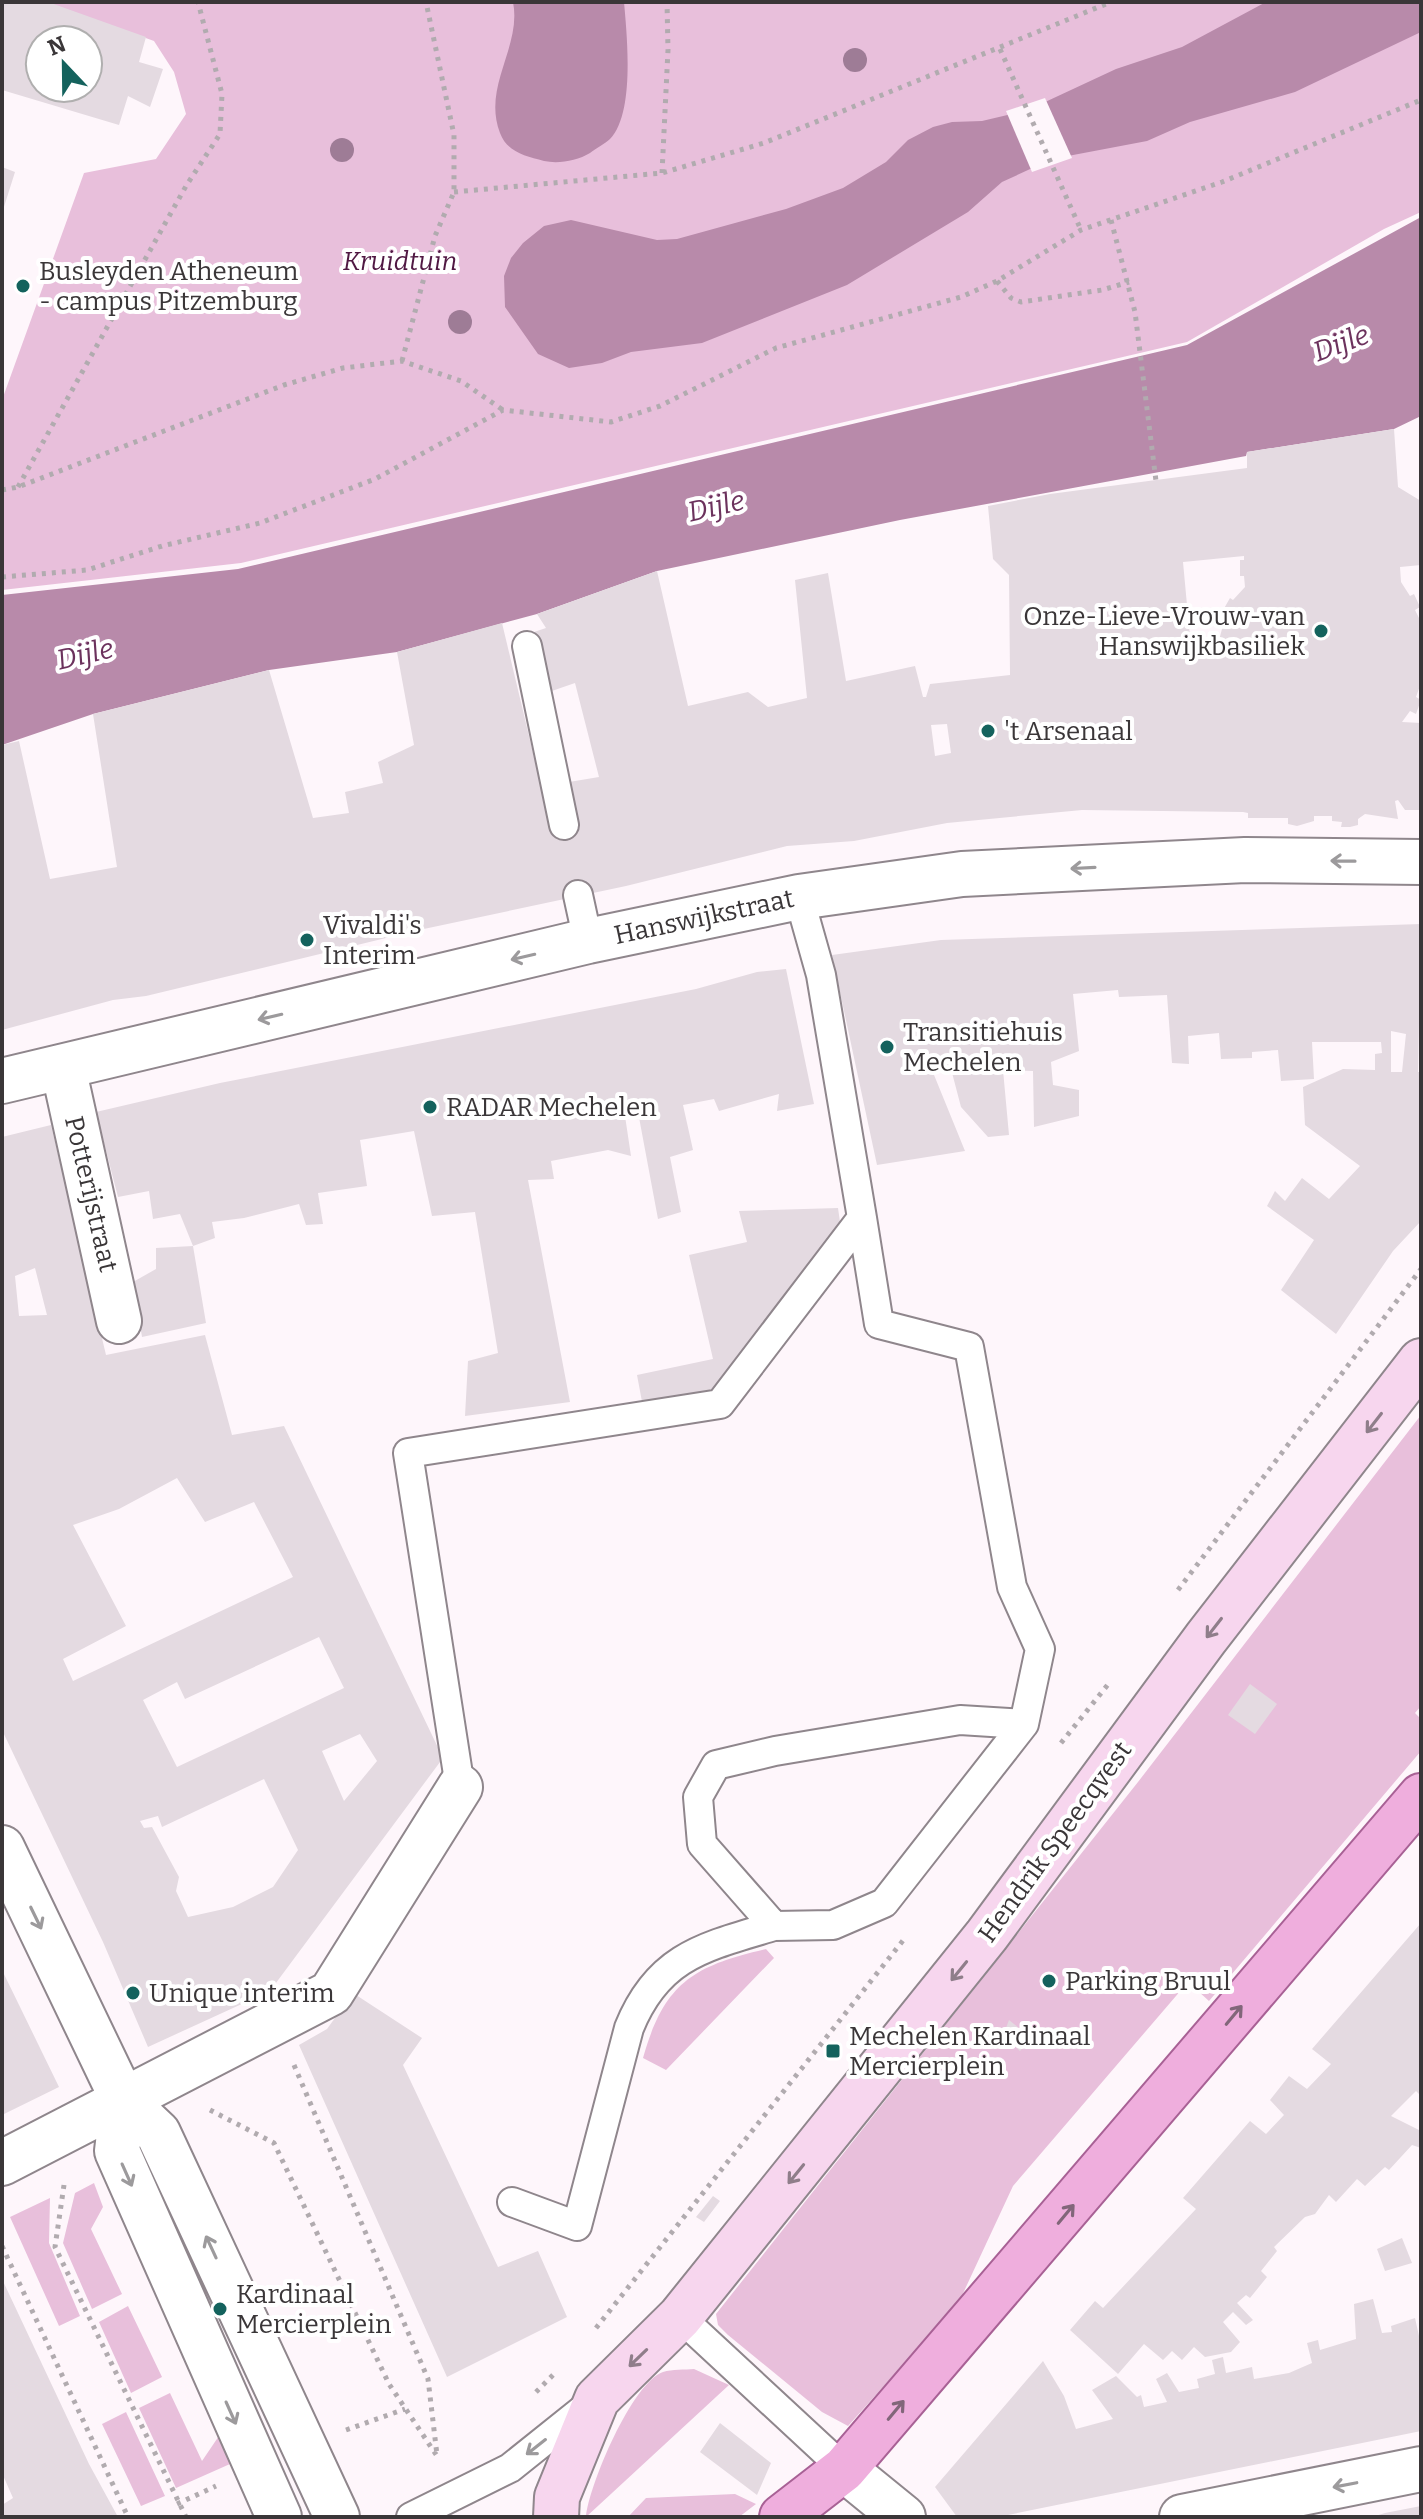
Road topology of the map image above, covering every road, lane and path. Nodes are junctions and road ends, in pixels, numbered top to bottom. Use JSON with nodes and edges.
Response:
{"nodes":[{"id":1,"x":198,"y":2,"type":"edge"},
{"id":2,"x":426,"y":2,"type":"edge"},
{"id":3,"x":667,"y":2,"type":"edge"},
{"id":4,"x":1111,"y":2,"type":"edge"},
{"id":5,"x":1000,"y":49,"type":"junction"},
{"id":6,"x":1421,"y":100,"type":"edge"},
{"id":7,"x":662,"y":173,"type":"junction"},
{"id":8,"x":454,"y":192,"type":"junction"},
{"id":9,"x":1111,"y":220,"type":"junction"},
{"id":10,"x":1081,"y":230,"type":"junction"},
{"id":11,"x":997,"y":281,"type":"junction"},
{"id":12,"x":1129,"y":282,"type":"junction"},
{"id":13,"x":402,"y":361,"type":"junction"},
{"id":14,"x":503,"y":410,"type":"junction"},
{"id":15,"x":1156,"y":481,"type":"dead end"},
{"id":16,"x":18,"y":487,"type":"junction"},
{"id":17,"x":2,"y":490,"type":"edge"},
{"id":18,"x":2,"y":577,"type":"edge"},
{"id":19,"x":527,"y":646,"type":"dead end"},
{"id":20,"x":564,"y":825,"type":"dead end"},
{"id":21,"x":1421,"y":862,"type":"edge"},
{"id":22,"x":578,"y":895,"type":"dead end"},
{"id":23,"x":799,"y":897,"type":"junction"},
{"id":24,"x":588,"y":941,"type":"junction"},
{"id":25,"x":63,"y":1067,"type":"junction"},
{"id":26,"x":2,"y":1081,"type":"edge"},
{"id":27,"x":862,"y":1218,"type":"junction"},
{"id":28,"x":119,"y":1321,"type":"dead end"},
{"id":29,"x":1421,"y":1361,"type":"edge"},
{"id":30,"x":1024,"y":1724,"type":"junction"},
{"id":31,"x":460,"y":1787,"type":"joint"},
{"id":32,"x":1421,"y":1796,"type":"edge"},
{"id":33,"x":2,"y":1848,"type":"edge"},
{"id":34,"x":774,"y":1926,"type":"junction"},
{"id":35,"x":276,"y":2023,"type":"junction"},
{"id":36,"x":123,"y":2100,"type":"junction"},
{"id":37,"x":199,"y":2109,"type":"dead end"},
{"id":38,"x":2,"y":2163,"type":"edge"},
{"id":39,"x":66,"y":2175,"type":"dead end"},
{"id":40,"x":512,"y":2202,"type":"dead end"},
{"id":41,"x":2,"y":2246,"type":"edge"},
{"id":42,"x":680,"y":2317,"type":"junction"},
{"id":43,"x":597,"y":2399,"type":"junction"},
{"id":44,"x":844,"y":2469,"type":"junction"},
{"id":45,"x":1421,"y":2469,"type":"edge"},
{"id":46,"x":128,"y":2517,"type":"edge"},
{"id":47,"x":186,"y":2517,"type":"edge"},
{"id":48,"x":279,"y":2517,"type":"edge"},
{"id":49,"x":337,"y":2517,"type":"edge"},
{"id":50,"x":411,"y":2517,"type":"edge"},
{"id":51,"x":556,"y":2517,"type":"edge"},
{"id":52,"x":782,"y":2517,"type":"edge"},
{"id":53,"x":903,"y":2517,"type":"edge"},
{"id":54,"x":1182,"y":2517,"type":"edge"}],
"edges":[{"from":1,"to":16,"type":"path"},
{"from":2,"to":8,"type":"path"},
{"from":3,"to":7,"type":"path"},
{"from":4,"to":5,"type":"path"},
{"from":5,"to":7,"type":"path"},
{"from":5,"to":10,"type":"path"},
{"from":6,"to":9,"type":"path"},
{"from":7,"to":8,"type":"path"},
{"from":8,"to":13,"type":"path"},
{"from":9,"to":10,"type":"path"},
{"from":9,"to":12,"type":"path"},
{"from":10,"to":11,"type":"path"},
{"from":11,"to":12,"type":"path"},
{"from":11,"to":14,"type":"path"},
{"from":12,"to":15,"type":"path"},
{"from":13,"to":14,"type":"path"},
{"from":13,"to":16,"type":"path"},
{"from":14,"to":18,"type":"path"},
{"from":16,"to":17,"type":"path"},
{"from":19,"to":20,"type":"lane"},
{"from":21,"to":23,"type":"street","name":"Hanswijkstraat","one_way":true},
{"from":22,"to":24,"type":"lane"},
{"from":23,"to":24,"type":"street","name":"Hanswijkstraat"},
{"from":23,"to":27,"type":"lane"},
{"from":24,"to":25,"type":"street","name":"Hanswijkstraat","one_way":true},
{"from":25,"to":26,"type":"street","name":"Hanswijkstraat"},
{"from":25,"to":28,"type":"street","name":"Potterijstraat"},
{"from":27,"to":30,"type":"lane"},
{"from":27,"to":31,"type":"lane"},
{"from":29,"to":42,"type":"street","name":"Hendrik Speecqvest","one_way":true},
{"from":30,"to":34,"type":"lane"},
{"from":30,"to":34,"type":"lane"},
{"from":31,"to":35,"type":"street"},
{"from":44,"to":32,"type":"main road","one_way":true},
{"from":33,"to":36,"type":"street","one_way":true},
{"from":34,"to":40,"type":"lane"},
{"from":35,"to":36,"type":"street"},
{"from":35,"to":37,"type":"path"},
{"from":36,"to":38,"type":"street"},
{"from":36,"to":48,"type":"street","one_way":true},
{"from":49,"to":36,"type":"street","one_way":true},
{"from":39,"to":47,"type":"path"},
{"from":41,"to":46,"type":"path"},
{"from":42,"to":43,"type":"street","name":"Hendrik Speecqvest","one_way":true},
{"from":42,"to":44,"type":"lane"},
{"from":43,"to":50,"type":"lane","name":"Hendrik Speecqvest","one_way":true},
{"from":43,"to":51,"type":"street"},
{"from":44,"to":52,"type":"main road"},
{"from":44,"to":53,"type":"street"},
{"from":45,"to":54,"type":"street","one_way":true}]}
